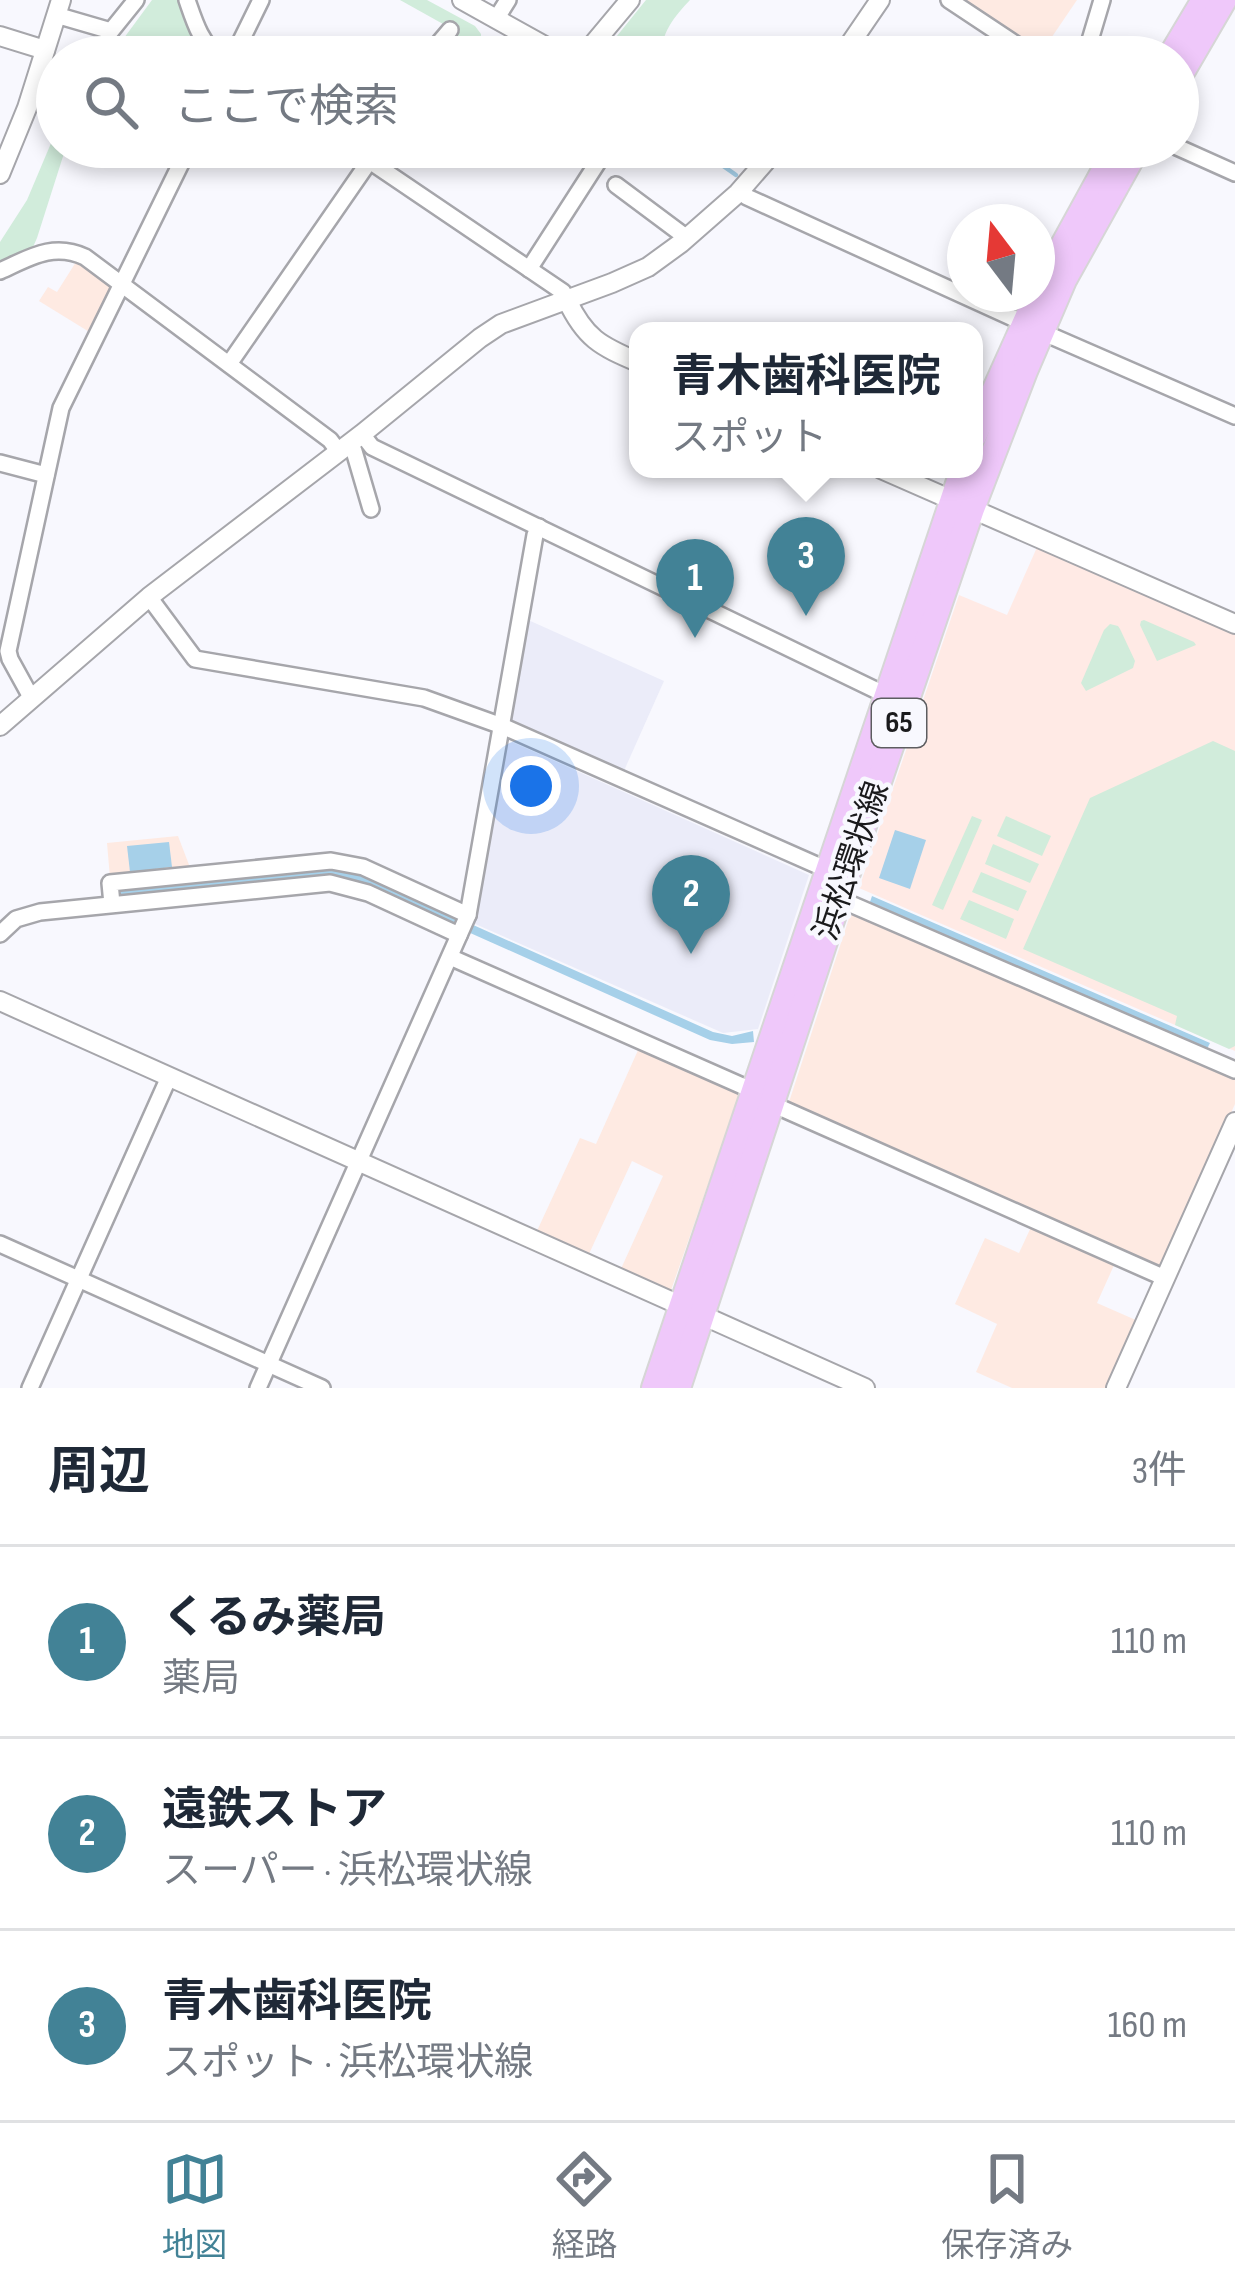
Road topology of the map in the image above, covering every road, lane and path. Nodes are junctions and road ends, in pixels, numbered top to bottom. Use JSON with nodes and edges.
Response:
{"nodes":[{"id":1,"x":136,"y":0,"type":"edge"},
{"id":2,"x":187,"y":0,"type":"edge"},
{"id":3,"x":261,"y":0,"type":"edge"},
{"id":4,"x":462,"y":0,"type":"edge"},
{"id":5,"x":508,"y":0,"type":"edge"},
{"id":6,"x":629,"y":0,"type":"edge"},
{"id":7,"x":880,"y":0,"type":"edge"},
{"id":8,"x":949,"y":0,"type":"edge"},
{"id":9,"x":1102,"y":0,"type":"edge"},
{"id":10,"x":1204,"y":0,"type":"edge"},
{"id":11,"x":1224,"y":0,"type":"edge"},
{"id":12,"x":58,"y":8,"type":"edge"},
{"id":13,"x":496,"y":19,"type":"junction"},
{"id":14,"x":450,"y":30,"type":"dead end"},
{"id":15,"x":0,"y":36,"type":"edge"},
{"id":16,"x":201,"y":36,"type":"edge"},
{"id":17,"x":243,"y":36,"type":"edge"},
{"id":18,"x":445,"y":36,"type":"edge"},
{"id":19,"x":528,"y":36,"type":"edge"},
{"id":20,"x":600,"y":36,"type":"edge"},
{"id":21,"x":856,"y":36,"type":"edge"},
{"id":22,"x":1003,"y":36,"type":"edge"},
{"id":23,"x":1091,"y":36,"type":"edge"},
{"id":24,"x":1183,"y":36,"type":"edge"},
{"id":25,"x":1199,"y":43,"type":"edge"},
{"id":26,"x":36,"y":47,"type":"edge"},
{"id":27,"x":36,"y":79,"type":"edge"},
{"id":28,"x":1199,"y":157,"type":"edge"},
{"id":29,"x":179,"y":168,"type":"edge"},
{"id":30,"x":362,"y":168,"type":"edge"},
{"id":31,"x":391,"y":168,"type":"edge"},
{"id":32,"x":594,"y":168,"type":"edge"},
{"id":33,"x":760,"y":168,"type":"edge"},
{"id":34,"x":1105,"y":168,"type":"edge"},
{"id":35,"x":1126,"y":168,"type":"edge"},
{"id":36,"x":1235,"y":173,"type":"edge"},
{"id":37,"x":0,"y":174,"type":"edge"},
{"id":38,"x":616,"y":184,"type":"dead end"},
{"id":39,"x":741,"y":190,"type":"junction"},
{"id":40,"x":687,"y":238,"type":"junction"},
{"id":41,"x":530,"y":269,"type":"junction"},
{"id":42,"x":0,"y":272,"type":"edge"},
{"id":43,"x":121,"y":284,"type":"junction"},
{"id":44,"x":566,"y":300,"type":"junction"},
{"id":45,"x":1033,"y":327,"type":"junction"},
{"id":46,"x":629,"y":357,"type":"edge"},
{"id":47,"x":229,"y":364,"type":"junction"},
{"id":48,"x":1235,"y":416,"type":"edge"},
{"id":49,"x":983,"y":419,"type":"edge"},
{"id":50,"x":350,"y":443,"type":"junction"},
{"id":51,"x":983,"y":452,"type":"edge"},
{"id":52,"x":0,"y":463,"type":"edge"},
{"id":53,"x":46,"y":475,"type":"junction"},
{"id":54,"x":901,"y":478,"type":"edge"},
{"id":55,"x":962,"y":478,"type":"edge"},
{"id":56,"x":973,"y":478,"type":"edge"},
{"id":57,"x":962,"y":505,"type":"junction"},
{"id":58,"x":371,"y":509,"type":"dead end"},
{"id":59,"x":539,"y":527,"type":"junction"},
{"id":60,"x":149,"y":597,"type":"junction"},
{"id":61,"x":1235,"y":624,"type":"edge"},
{"id":62,"x":888,"y":696,"type":"junction"},
{"id":63,"x":32,"y":699,"type":"junction"},
{"id":64,"x":0,"y":726,"type":"edge"},
{"id":65,"x":502,"y":726,"type":"junction"},
{"id":66,"x":830,"y":871,"type":"junction"},
{"id":67,"x":839,"y":899,"type":"junction"},
{"id":68,"x":112,"y":904,"type":"junction"},
{"id":69,"x":468,"y":915,"type":"junction"},
{"id":70,"x":0,"y":934,"type":"edge"},
{"id":71,"x":459,"y":935,"type":"junction"},
{"id":72,"x":450,"y":957,"type":"junction"},
{"id":73,"x":0,"y":1001,"type":"edge"},
{"id":74,"x":1235,"y":1070,"type":"edge"},
{"id":75,"x":170,"y":1077,"type":"junction"},
{"id":76,"x":764,"y":1098,"type":"junction"},
{"id":77,"x":1235,"y":1122,"type":"edge"},
{"id":78,"x":358,"y":1162,"type":"junction"},
{"id":79,"x":0,"y":1244,"type":"edge"},
{"id":80,"x":1165,"y":1278,"type":"junction"},
{"id":81,"x":79,"y":1279,"type":"junction"},
{"id":82,"x":692,"y":1311,"type":"junction"},
{"id":83,"x":268,"y":1364,"type":"junction"},
{"id":84,"x":30,"y":1388,"type":"edge"},
{"id":85,"x":258,"y":1388,"type":"edge"},
{"id":86,"x":322,"y":1388,"type":"edge"},
{"id":87,"x":654,"y":1388,"type":"edge"},
{"id":88,"x":678,"y":1388,"type":"edge"},
{"id":89,"x":865,"y":1388,"type":"edge"},
{"id":90,"x":1116,"y":1388,"type":"edge"}],
"edges":[{"from":1,"to":12,"type":"street"},
{"from":2,"to":16,"type":"street"},
{"from":3,"to":17,"type":"street"},
{"from":4,"to":13,"type":"street"},
{"from":5,"to":13,"type":"street"},
{"from":6,"to":20,"type":"street"},
{"from":7,"to":21,"type":"street"},
{"from":8,"to":22,"type":"street"},
{"from":9,"to":23,"type":"street"},
{"from":10,"to":24,"type":"main road"},
{"from":11,"to":25,"type":"main road"},
{"from":13,"to":19,"type":"street"},
{"from":14,"to":18,"type":"street"},
{"from":15,"to":26,"type":"street"},
{"from":27,"to":37,"type":"street"},
{"from":28,"to":36,"type":"street"},
{"from":29,"to":43,"type":"street"},
{"from":30,"to":47,"type":"street"},
{"from":31,"to":41,"type":"street"},
{"from":32,"to":41,"type":"street"},
{"from":33,"to":39,"type":"street"},
{"from":34,"to":45,"type":"main road","name":"浜松環状線","number":"65"},
{"from":35,"to":45,"type":"main road","name":"浜松環状線","number":"65"},
{"from":38,"to":40,"type":"street"},
{"from":39,"to":40,"type":"street"},
{"from":39,"to":45,"type":"street"},
{"from":40,"to":44,"type":"street"},
{"from":41,"to":44,"type":"street"},
{"from":42,"to":43,"type":"street"},
{"from":43,"to":47,"type":"street"},
{"from":43,"to":53,"type":"street"},
{"from":44,"to":46,"type":"street"},
{"from":44,"to":50,"type":"street"},
{"from":45,"to":48,"type":"street"},
{"from":45,"to":49,"type":"main road","name":"浜松環状線","number":"65"},
{"from":45,"to":51,"type":"main road","name":"浜松環状線","number":"65"},
{"from":47,"to":50,"type":"street"},
{"from":50,"to":58,"type":"street"},
{"from":50,"to":59,"type":"street"},
{"from":50,"to":60,"type":"street"},
{"from":52,"to":53,"type":"street"},
{"from":53,"to":63,"type":"street"},
{"from":54,"to":57,"type":"street"},
{"from":55,"to":57,"type":"main road","name":"浜松環状線","number":"65"},
{"from":56,"to":57,"type":"main road","name":"浜松環状線","number":"65"},
{"from":57,"to":61,"type":"street"},
{"from":57,"to":62,"type":"main road","name":"浜松環状線","number":"65"},
{"from":57,"to":67,"type":"main road","name":"浜松環状線","number":"65"},
{"from":59,"to":62,"type":"street"},
{"from":59,"to":65,"type":"street"},
{"from":60,"to":63,"type":"street"},
{"from":60,"to":65,"type":"street"},
{"from":62,"to":66,"type":"main road","name":"浜松環状線","number":"65"},
{"from":63,"to":64,"type":"street"},
{"from":65,"to":66,"type":"street"},
{"from":65,"to":69,"type":"street"},
{"from":66,"to":76,"type":"main road","name":"浜松環状線","number":"65"},
{"from":67,"to":74,"type":"street"},
{"from":67,"to":76,"type":"main road","name":"浜松環状線","number":"65"},
{"from":68,"to":69,"type":"street"},
{"from":68,"to":70,"type":"street"},
{"from":68,"to":71,"type":"street"},
{"from":69,"to":71,"type":"street"},
{"from":71,"to":72,"type":"street"},
{"from":72,"to":76,"type":"street"},
{"from":72,"to":78,"type":"street"},
{"from":73,"to":75,"type":"street"},
{"from":75,"to":78,"type":"street"},
{"from":75,"to":81,"type":"street"},
{"from":76,"to":80,"type":"street"},
{"from":76,"to":82,"type":"main road","name":"浜松環状線","number":"65"},
{"from":77,"to":80,"type":"street"},
{"from":78,"to":82,"type":"street"},
{"from":78,"to":83,"type":"street"},
{"from":79,"to":81,"type":"street"},
{"from":80,"to":90,"type":"street"},
{"from":81,"to":83,"type":"street"},
{"from":81,"to":84,"type":"street"},
{"from":82,"to":87,"type":"main road","name":"浜松環状線","number":"65"},
{"from":82,"to":88,"type":"main road","name":"浜松環状線","number":"65"},
{"from":82,"to":89,"type":"street"},
{"from":83,"to":85,"type":"street"},
{"from":83,"to":86,"type":"street"}]}
